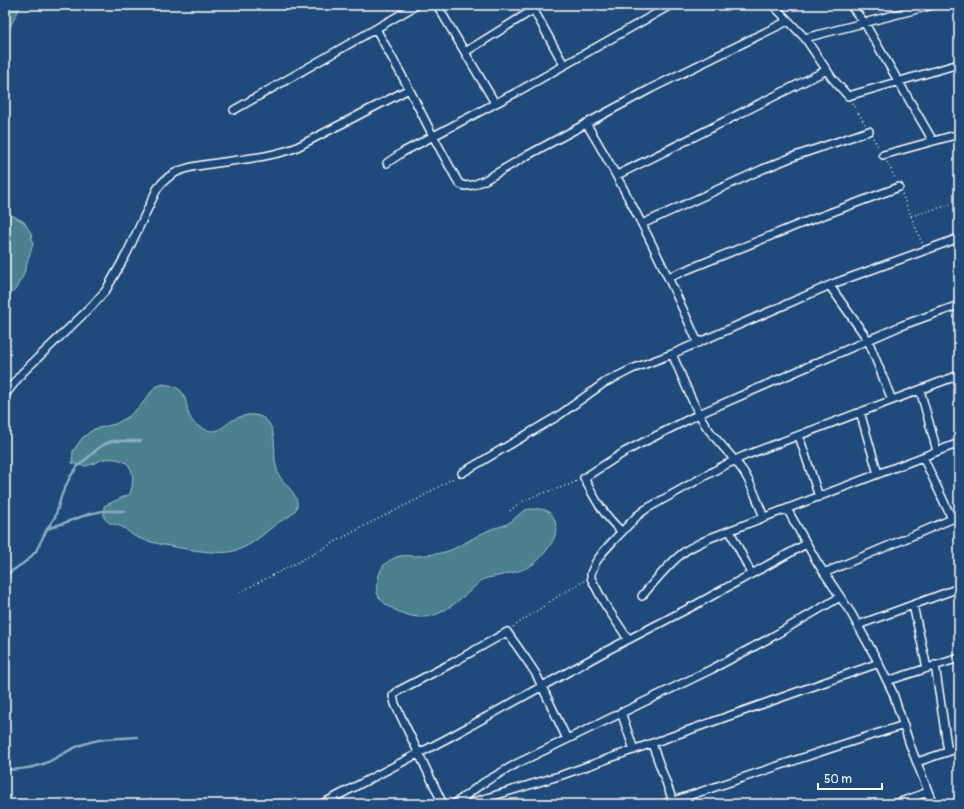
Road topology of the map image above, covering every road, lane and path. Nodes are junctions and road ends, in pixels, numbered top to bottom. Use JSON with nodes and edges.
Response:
{"nodes":[{"id":1,"x":416,"y":5,"type":"edge"},
{"id":2,"x":437,"y":5,"type":"edge"},
{"id":3,"x":541,"y":5,"type":"edge"},
{"id":4,"x":671,"y":5,"type":"edge"},
{"id":5,"x":772,"y":5,"type":"edge"},
{"id":6,"x":850,"y":5,"type":"edge"},
{"id":7,"x":933,"y":5,"type":"edge"},
{"id":8,"x":532,"y":7,"type":"edge"},
{"id":9,"x":788,"y":21,"type":"junction"},
{"id":10,"x":864,"y":22,"type":"junction"},
{"id":11,"x":376,"y":29,"type":"junction"},
{"id":12,"x":805,"y":38,"type":"junction"},
{"id":13,"x":465,"y":52,"type":"junction"},
{"id":14,"x":959,"y":64,"type":"edge"},
{"id":15,"x":564,"y":65,"type":"junction"},
{"id":16,"x":827,"y":70,"type":"junction"},
{"id":17,"x":899,"y":82,"type":"junction"},
{"id":18,"x":409,"y":89,"type":"junction"},
{"id":19,"x":848,"y":96,"type":"junction"},
{"id":20,"x":495,"y":103,"type":"junction"},
{"id":21,"x":234,"y":110,"type":"dead end"},
{"id":22,"x":586,"y":124,"type":"junction"},
{"id":23,"x":869,"y":131,"type":"junction"},
{"id":24,"x":959,"y":134,"type":"edge"},
{"id":25,"x":433,"y":136,"type":"junction"},
{"id":26,"x":933,"y":141,"type":"junction"},
{"id":27,"x":883,"y":155,"type":"junction"},
{"id":28,"x":387,"y":163,"type":"dead end"},
{"id":29,"x":617,"y":175,"type":"junction"},
{"id":30,"x":899,"y":187,"type":"junction"},
{"id":31,"x":959,"y":202,"type":"edge"},
{"id":32,"x":911,"y":216,"type":"junction"},
{"id":33,"x":642,"y":224,"type":"junction"},
{"id":34,"x":959,"y":238,"type":"edge"},
{"id":35,"x":925,"y":250,"type":"junction"},
{"id":36,"x":669,"y":277,"type":"junction"},
{"id":37,"x":830,"y":286,"type":"junction"},
{"id":38,"x":959,"y":305,"type":"edge"},
{"id":39,"x":868,"y":340,"type":"junction"},
{"id":40,"x":698,"y":343,"type":"junction"},
{"id":41,"x":672,"y":354,"type":"junction"},
{"id":42,"x":959,"y":375,"type":"edge"},
{"id":43,"x":920,"y":390,"type":"junction"},
{"id":44,"x":5,"y":395,"type":"edge"},
{"id":45,"x":892,"y":400,"type":"junction"},
{"id":46,"x":860,"y":412,"type":"junction"},
{"id":47,"x":699,"y":414,"type":"junction"},
{"id":48,"x":800,"y":436,"type":"junction"},
{"id":49,"x":959,"y":443,"type":"edge"},
{"id":50,"x":937,"y":451,"type":"junction"},
{"id":51,"x":923,"y":457,"type":"junction"},
{"id":52,"x":735,"y":461,"type":"junction"},
{"id":53,"x":462,"y":473,"type":"joint"},
{"id":54,"x":878,"y":474,"type":"junction"},
{"id":55,"x":584,"y":478,"type":"junction"},
{"id":56,"x":819,"y":497,"type":"junction"},
{"id":57,"x":787,"y":509,"type":"junction"},
{"id":58,"x":510,"y":510,"type":"dead end"},
{"id":59,"x":956,"y":517,"type":"edge"},
{"id":60,"x":764,"y":518,"type":"junction"},
{"id":61,"x":730,"y":531,"type":"junction"},
{"id":62,"x":622,"y":532,"type":"junction"},
{"id":63,"x":806,"y":544,"type":"junction"},
{"id":64,"x":751,"y":573,"type":"junction"},
{"id":65,"x":824,"y":573,"type":"junction"},
{"id":66,"x":591,"y":578,"type":"junction"},
{"id":67,"x":959,"y":588,"type":"edge"},
{"id":68,"x":240,"y":592,"type":"dead end"},
{"id":69,"x":642,"y":596,"type":"dead end"},
{"id":70,"x":840,"y":597,"type":"junction"},
{"id":71,"x":913,"y":605,"type":"junction"},
{"id":72,"x":858,"y":625,"type":"junction"},
{"id":73,"x":507,"y":632,"type":"junction"},
{"id":74,"x":628,"y":639,"type":"junction"},
{"id":75,"x":959,"y":658,"type":"edge"},
{"id":76,"x":879,"y":663,"type":"junction"},
{"id":77,"x":935,"y":665,"type":"junction"},
{"id":78,"x":927,"y":668,"type":"junction"},
{"id":79,"x":887,"y":680,"type":"junction"},
{"id":80,"x":542,"y":686,"type":"junction"},
{"id":81,"x":621,"y":712,"type":"junction"},
{"id":82,"x":904,"y":725,"type":"junction"},
{"id":83,"x":567,"y":739,"type":"junction"},
{"id":84,"x":652,"y":744,"type":"junction"},
{"id":85,"x":959,"y":748,"type":"edge"},
{"id":86,"x":634,"y":750,"type":"junction"},
{"id":87,"x":948,"y":752,"type":"junction"},
{"id":88,"x":419,"y":753,"type":"junction"},
{"id":89,"x":917,"y":762,"type":"junction"},
{"id":90,"x":928,"y":792,"type":"junction"},
{"id":91,"x":673,"y":802,"type":"edge"},
{"id":92,"x":322,"y":804,"type":"edge"},
{"id":93,"x":443,"y":804,"type":"edge"},
{"id":94,"x":454,"y":804,"type":"edge"},
{"id":95,"x":467,"y":804,"type":"edge"},
{"id":96,"x":664,"y":804,"type":"edge"},
{"id":97,"x":894,"y":804,"type":"edge"},
{"id":98,"x":933,"y":804,"type":"edge"}],
"edges":[{"from":1,"to":11,"type":"street"},
{"from":2,"to":13,"type":"street"},
{"from":3,"to":8,"type":"street"},
{"from":4,"to":15,"type":"street"},
{"from":5,"to":9,"type":"street"},
{"from":6,"to":10,"type":"street"},
{"from":7,"to":10,"type":"street"},
{"from":8,"to":13,"type":"street"},
{"from":8,"to":15,"type":"street"},
{"from":9,"to":12,"type":"street"},
{"from":9,"to":22,"type":"street"},
{"from":10,"to":12,"type":"street"},
{"from":10,"to":17,"type":"street"},
{"from":11,"to":18,"type":"street"},
{"from":11,"to":21,"type":"street"},
{"from":12,"to":16,"type":"street"},
{"from":13,"to":20,"type":"street"},
{"from":14,"to":17,"type":"street"},
{"from":15,"to":20,"type":"street"},
{"from":16,"to":19,"type":"street"},
{"from":16,"to":29,"type":"street"},
{"from":17,"to":19,"type":"street"},
{"from":17,"to":26,"type":"street"},
{"from":18,"to":25,"type":"street"},
{"from":18,"to":44,"type":"street"},
{"from":19,"to":23,"type":"path"},
{"from":20,"to":25,"type":"street"},
{"from":22,"to":25,"type":"street"},
{"from":22,"to":29,"type":"street"},
{"from":23,"to":27,"type":"path"},
{"from":23,"to":33,"type":"street"},
{"from":24,"to":26,"type":"street"},
{"from":25,"to":28,"type":"street"},
{"from":26,"to":27,"type":"street"},
{"from":27,"to":30,"type":"path"},
{"from":29,"to":33,"type":"street"},
{"from":30,"to":32,"type":"path"},
{"from":30,"to":36,"type":"street"},
{"from":31,"to":32,"type":"path"},
{"from":32,"to":35,"type":"path"},
{"from":33,"to":36,"type":"street"},
{"from":34,"to":35,"type":"street"},
{"from":35,"to":37,"type":"street"},
{"from":36,"to":40,"type":"street"},
{"from":37,"to":39,"type":"street"},
{"from":37,"to":40,"type":"street"},
{"from":38,"to":39,"type":"street"},
{"from":39,"to":45,"type":"street"},
{"from":39,"to":47,"type":"street"},
{"from":40,"to":41,"type":"street"},
{"from":41,"to":47,"type":"street"},
{"from":41,"to":53,"type":"street"},
{"from":42,"to":43,"type":"street"},
{"from":43,"to":45,"type":"street"},
{"from":43,"to":50,"type":"street"},
{"from":45,"to":46,"type":"street"},
{"from":46,"to":48,"type":"street"},
{"from":46,"to":54,"type":"street"},
{"from":47,"to":52,"type":"street"},
{"from":47,"to":55,"type":"street"},
{"from":48,"to":52,"type":"street"},
{"from":48,"to":56,"type":"street"},
{"from":49,"to":50,"type":"street"},
{"from":50,"to":51,"type":"street"},
{"from":51,"to":54,"type":"street"},
{"from":51,"to":59,"type":"street"},
{"from":52,"to":60,"type":"street"},
{"from":52,"to":62,"type":"street"},
{"from":53,"to":68,"type":"path"},
{"from":54,"to":56,"type":"street"},
{"from":55,"to":58,"type":"path"},
{"from":55,"to":62,"type":"street"},
{"from":56,"to":57,"type":"street"},
{"from":57,"to":60,"type":"street"},
{"from":57,"to":63,"type":"street"},
{"from":59,"to":65,"type":"street"},
{"from":60,"to":61,"type":"street"},
{"from":61,"to":64,"type":"street"},
{"from":61,"to":69,"type":"street"},
{"from":62,"to":66,"type":"street"},
{"from":63,"to":64,"type":"street"},
{"from":63,"to":65,"type":"street"},
{"from":64,"to":74,"type":"street"},
{"from":65,"to":70,"type":"street"},
{"from":66,"to":73,"type":"path"},
{"from":66,"to":74,"type":"street"},
{"from":67,"to":71,"type":"street"},
{"from":70,"to":72,"type":"street"},
{"from":70,"to":81,"type":"street"},
{"from":71,"to":72,"type":"street"},
{"from":71,"to":78,"type":"street"},
{"from":72,"to":76,"type":"street"},
{"from":73,"to":80,"type":"street"},
{"from":73,"to":88,"type":"street"},
{"from":74,"to":80,"type":"street"},
{"from":75,"to":77,"type":"street"},
{"from":76,"to":79,"type":"street"},
{"from":76,"to":84,"type":"street"},
{"from":77,"to":78,"type":"street"},
{"from":77,"to":87,"type":"street"},
{"from":78,"to":79,"type":"street"},
{"from":79,"to":82,"type":"street"},
{"from":80,"to":83,"type":"street"},
{"from":80,"to":88,"type":"street"},
{"from":81,"to":83,"type":"street"},
{"from":81,"to":86,"type":"street"},
{"from":82,"to":89,"type":"street"},
{"from":82,"to":91,"type":"street"},
{"from":83,"to":94,"type":"street"},
{"from":84,"to":86,"type":"street"},
{"from":84,"to":91,"type":"street"},
{"from":85,"to":87,"type":"street"},
{"from":86,"to":95,"type":"street"},
{"from":87,"to":89,"type":"street"},
{"from":88,"to":92,"type":"street"},
{"from":88,"to":93,"type":"street"},
{"from":89,"to":90,"type":"street"},
{"from":90,"to":97,"type":"street"},
{"from":90,"to":98,"type":"street"},
{"from":91,"to":96,"type":"street"}]}
